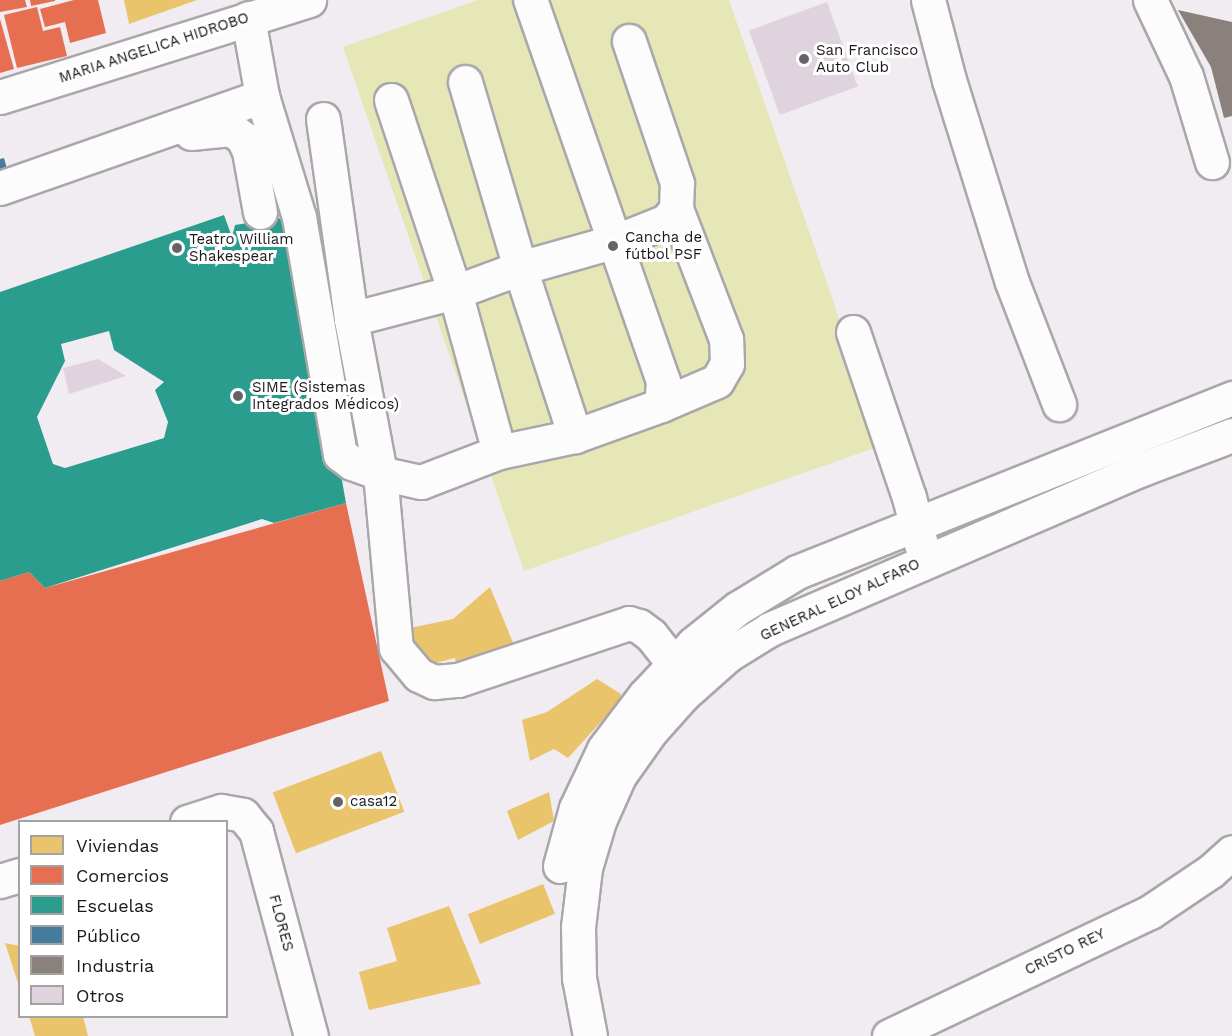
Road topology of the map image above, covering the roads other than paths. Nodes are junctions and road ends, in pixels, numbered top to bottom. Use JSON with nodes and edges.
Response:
{"nodes":[{"id":1,"x":309,"y":0,"type":"edge"},
{"id":2,"x":530,"y":0,"type":"edge"},
{"id":3,"x":928,"y":0,"type":"edge"},
{"id":4,"x":1150,"y":0,"type":"edge"},
{"id":5,"x":248,"y":18,"type":"junction"},
{"id":6,"x":629,"y":41,"type":"dead end"},
{"id":7,"x":465,"y":82,"type":"dead end"},
{"id":8,"x":262,"y":96,"type":"junction"},
{"id":9,"x":0,"y":97,"type":"edge"},
{"id":10,"x":391,"y":100,"type":"dead end"},
{"id":11,"x":323,"y":120,"type":"dead end"},
{"id":12,"x":145,"y":139,"type":"junction"},
{"id":13,"x":1212,"y":162,"type":"dead end"},
{"id":14,"x":0,"y":188,"type":"edge"},
{"id":15,"x":676,"y":209,"type":"junction"},
{"id":16,"x":616,"y":241,"type":"junction"},
{"id":17,"x":520,"y":268,"type":"junction"},
{"id":18,"x":455,"y":292,"type":"junction"},
{"id":19,"x":351,"y":319,"type":"junction"},
{"id":20,"x":853,"y":332,"type":"dead end"},
{"id":21,"x":1232,"y":398,"type":"edge"},
{"id":22,"x":1059,"y":404,"type":"dead end"},
{"id":23,"x":661,"y":405,"type":"junction"},
{"id":24,"x":1232,"y":435,"type":"edge"},
{"id":25,"x":575,"y":436,"type":"junction"},
{"id":26,"x":500,"y":452,"type":"junction"},
{"id":27,"x":380,"y":473,"type":"junction"},
{"id":28,"x":916,"y":525,"type":"junction"},
{"id":29,"x":926,"y":560,"type":"junction"},
{"id":30,"x":684,"y":675,"type":"junction"},
{"id":31,"x":193,"y":820,"type":"edge"},
{"id":32,"x":1232,"y":852,"type":"edge"},
{"id":33,"x":560,"y":866,"type":"dead end"},
{"id":34,"x":18,"y":876,"type":"edge"},
{"id":35,"x":0,"y":881,"type":"edge"},
{"id":36,"x":311,"y":1036,"type":"edge"},
{"id":37,"x":590,"y":1036,"type":"edge"},
{"id":38,"x":890,"y":1036,"type":"edge"}],
"edges":[{"from":1,"to":5,"type":"street","name":"MARIA ANGELICA HIDROBO"},
{"from":2,"to":16,"type":"street"},
{"from":3,"to":22,"type":"street"},
{"from":4,"to":13,"type":"street"},
{"from":5,"to":8,"type":"street"},
{"from":5,"to":9,"type":"street","name":"MARIA ANGELICA HIDROBO"},
{"from":6,"to":15,"type":"street"},
{"from":7,"to":17,"type":"street"},
{"from":8,"to":12,"type":"street"},
{"from":8,"to":12,"type":"street"},
{"from":8,"to":27,"type":"street"},
{"from":10,"to":18,"type":"street"},
{"from":11,"to":19,"type":"street"},
{"from":12,"to":14,"type":"street"},
{"from":15,"to":16,"type":"street"},
{"from":15,"to":23,"type":"street"},
{"from":16,"to":17,"type":"street"},
{"from":16,"to":23,"type":"street"},
{"from":17,"to":18,"type":"street"},
{"from":17,"to":25,"type":"street"},
{"from":18,"to":19,"type":"street"},
{"from":18,"to":26,"type":"street"},
{"from":19,"to":27,"type":"street"},
{"from":20,"to":28,"type":"street"},
{"from":21,"to":28,"type":"street"},
{"from":23,"to":25,"type":"street"},
{"from":24,"to":29,"type":"street","name":"GENERAL ELOY ALFARO"},
{"from":25,"to":26,"type":"street"},
{"from":26,"to":27,"type":"street"},
{"from":27,"to":30,"type":"street"},
{"from":28,"to":29,"type":"street"},
{"from":28,"to":30,"type":"street"},
{"from":29,"to":30,"type":"street","name":"GENERAL ELOY ALFARO"},
{"from":30,"to":33,"type":"street"},
{"from":30,"to":37,"type":"street","name":"GENERAL ELOY ALFARO"},
{"from":31,"to":36,"type":"street","name":"FLORES"},
{"from":32,"to":38,"type":"street","name":"CRISTO REY"},
{"from":34,"to":35,"type":"street"}]}
